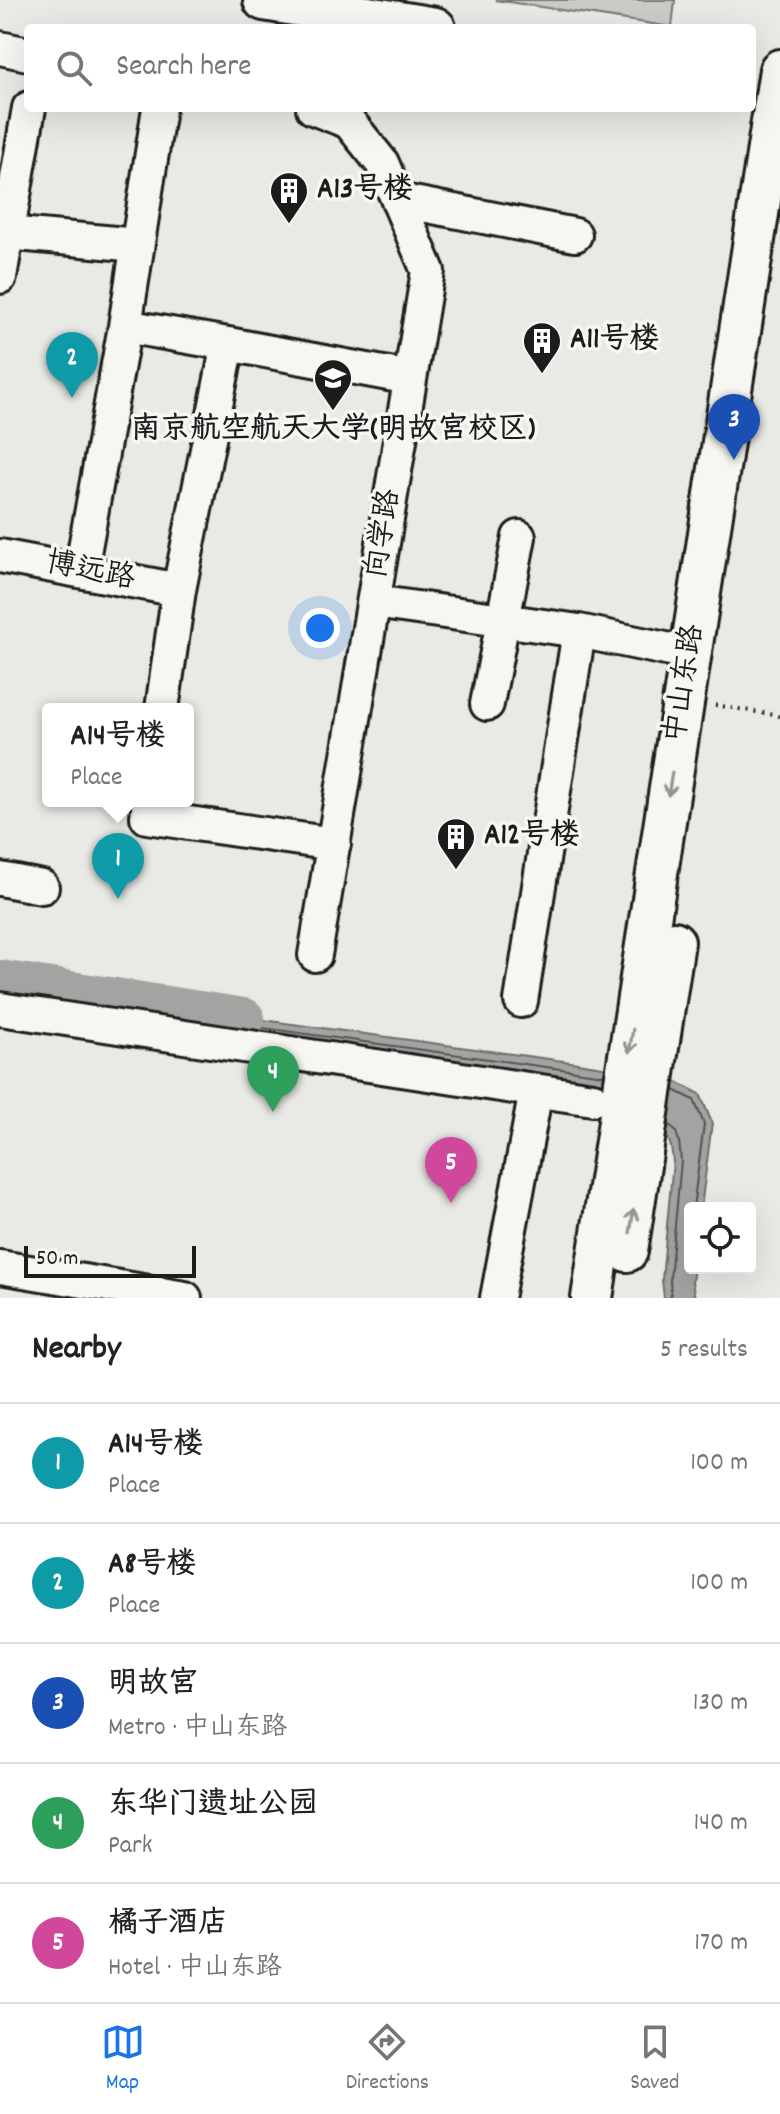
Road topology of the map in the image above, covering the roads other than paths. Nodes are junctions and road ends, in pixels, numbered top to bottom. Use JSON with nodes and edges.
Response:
{"nodes":[{"id":1,"x":264,"y":0,"type":"edge"},
{"id":2,"x":411,"y":24,"type":"edge"},
{"id":3,"x":0,"y":48,"type":"edge"},
{"id":4,"x":24,"y":53,"type":"edge"},
{"id":5,"x":772,"y":81,"type":"edge"},
{"id":6,"x":28,"y":112,"type":"edge"},
{"id":7,"x":158,"y":112,"type":"edge"},
{"id":8,"x":323,"y":112,"type":"edge"},
{"id":9,"x":398,"y":200,"type":"junction"},
{"id":10,"x":7,"y":233,"type":"junction"},
{"id":11,"x":780,"y":233,"type":"edge"},
{"id":12,"x":575,"y":235,"type":"dead end"},
{"id":13,"x":137,"y":245,"type":"junction"},
{"id":14,"x":0,"y":277,"type":"edge"},
{"id":15,"x":125,"y":326,"type":"junction"},
{"id":16,"x":228,"y":344,"type":"junction"},
{"id":17,"x":410,"y":378,"type":"junction"},
{"id":18,"x":519,"y":537,"type":"dead end"},
{"id":19,"x":0,"y":556,"type":"edge"},
{"id":20,"x":81,"y":570,"type":"junction"},
{"id":21,"x":179,"y":590,"type":"junction"},
{"id":22,"x":374,"y":602,"type":"junction"},
{"id":23,"x":503,"y":620,"type":"junction"},
{"id":24,"x":579,"y":631,"type":"junction"},
{"id":25,"x":690,"y":654,"type":"junction"},
{"id":26,"x":163,"y":703,"type":"edge"},
{"id":27,"x":487,"y":704,"type":"dead end"},
{"id":28,"x":148,"y":807,"type":"edge"},
{"id":29,"x":334,"y":844,"type":"junction"},
{"id":30,"x":0,"y":879,"type":"edge"},
{"id":31,"x":42,"y":887,"type":"dead end"},
{"id":32,"x":315,"y":955,"type":"dead end"},
{"id":33,"x":521,"y":1001,"type":"dead end"},
{"id":34,"x":0,"y":1009,"type":"edge"},
{"id":35,"x":536,"y":1091,"type":"junction"},
{"id":36,"x":593,"y":1099,"type":"dead end"},
{"id":37,"x":0,"y":1267,"type":"edge"},
{"id":38,"x":91,"y":1291,"type":"edge"},
{"id":39,"x":185,"y":1298,"type":"edge"},
{"id":40,"x":497,"y":1298,"type":"edge"},
{"id":41,"x":592,"y":1298,"type":"edge"},
{"id":42,"x":619,"y":1298,"type":"edge"}],
"edges":[{"from":1,"to":2,"type":"main road"},
{"from":3,"to":4,"type":"lane"},
{"from":5,"to":25,"type":"main road","name":"中山东路"},
{"from":6,"to":10,"type":"lane"},
{"from":7,"to":13,"type":"lane"},
{"from":8,"to":9,"type":"lane","name":"向学路"},
{"from":9,"to":12,"type":"lane"},
{"from":9,"to":17,"type":"lane","name":"向学路"},
{"from":10,"to":13,"type":"lane"},
{"from":10,"to":14,"type":"lane"},
{"from":42,"to":11,"type":"main road","name":"中山东路","one_way":true},
{"from":13,"to":15,"type":"lane"},
{"from":15,"to":16,"type":"lane"},
{"from":15,"to":20,"type":"lane"},
{"from":16,"to":17,"type":"lane"},
{"from":16,"to":21,"type":"lane"},
{"from":17,"to":22,"type":"lane","name":"向学路"},
{"from":18,"to":23,"type":"lane"},
{"from":19,"to":20,"type":"lane","name":"博远路"},
{"from":20,"to":21,"type":"lane","name":"博远路"},
{"from":21,"to":26,"type":"lane"},
{"from":22,"to":23,"type":"lane"},
{"from":22,"to":29,"type":"lane","name":"向学路"},
{"from":23,"to":24,"type":"lane"},
{"from":23,"to":27,"type":"lane"},
{"from":24,"to":25,"type":"lane"},
{"from":24,"to":33,"type":"lane"},
{"from":25,"to":41,"type":"main road","name":"中山东路","one_way":true},
{"from":28,"to":29,"type":"lane"},
{"from":29,"to":32,"type":"lane","name":"向学路"},
{"from":30,"to":31,"type":"lane"},
{"from":34,"to":35,"type":"lane"},
{"from":35,"to":36,"type":"lane"},
{"from":35,"to":40,"type":"lane"},
{"from":37,"to":38,"type":"lane"},
{"from":38,"to":39,"type":"lane"}]}
